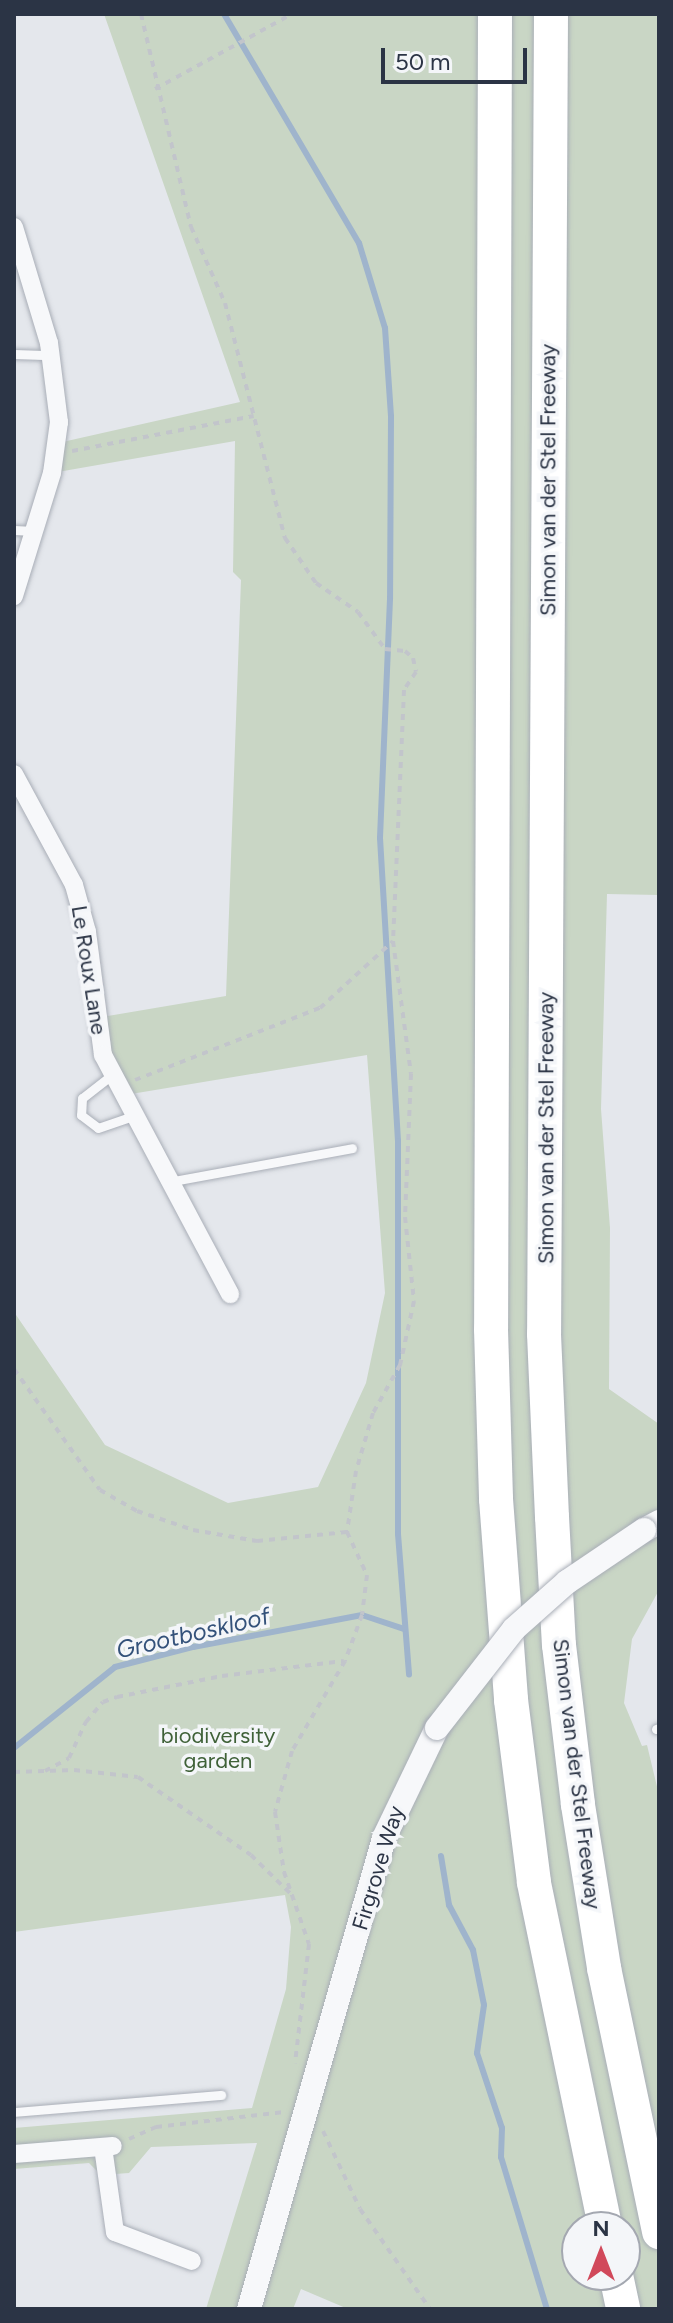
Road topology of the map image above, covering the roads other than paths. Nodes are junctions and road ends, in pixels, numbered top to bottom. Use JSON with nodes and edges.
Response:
{"nodes":[{"id":1,"x":495,"y":14,"type":"edge"},
{"id":2,"x":551,"y":14,"type":"edge"},
{"id":3,"x":14,"y":227,"type":"edge"},
{"id":4,"x":14,"y":354,"type":"edge"},
{"id":5,"x":52,"y":355,"type":"junction"},
{"id":6,"x":14,"y":530,"type":"edge"},
{"id":7,"x":34,"y":531,"type":"junction"},
{"id":8,"x":14,"y":596,"type":"edge"},
{"id":9,"x":14,"y":774,"type":"edge"},
{"id":10,"x":117,"y":1080,"type":"junction"},
{"id":11,"x":136,"y":1115,"type":"junction"},
{"id":12,"x":352,"y":1148,"type":"dead end"},
{"id":13,"x":173,"y":1181,"type":"junction"},
{"id":14,"x":230,"y":1294,"type":"dead end"},
{"id":15,"x":652,"y":1526,"type":"edge"},
{"id":16,"x":221,"y":2095,"type":"dead end"},
{"id":17,"x":14,"y":2112,"type":"edge"},
{"id":18,"x":14,"y":2154,"type":"edge"},
{"id":19,"x":602,"y":2211,"type":"edge"},
{"id":20,"x":659,"y":2232,"type":"edge"},
{"id":21,"x":192,"y":2261,"type":"dead end"},
{"id":22,"x":249,"y":2309,"type":"edge"}],
"edges":[{"from":1,"to":19,"type":"highway"},
{"from":2,"to":20,"type":"highway","name":"Simon van der Stel Freeway"},
{"from":3,"to":5,"type":"street"},
{"from":4,"to":5,"type":"lane"},
{"from":5,"to":7,"type":"street"},
{"from":6,"to":7,"type":"lane"},
{"from":7,"to":8,"type":"street"},
{"from":9,"to":10,"type":"street","name":"Le Roux Lane"},
{"from":10,"to":11,"type":"street","name":"Le Roux Lane"},
{"from":10,"to":11,"type":"lane"},
{"from":11,"to":13,"type":"street","name":"Le Roux Lane"},
{"from":12,"to":13,"type":"lane"},
{"from":13,"to":14,"type":"street","name":"Le Roux Lane"},
{"from":15,"to":22,"type":"street","name":"Firgrove Way","bridge":true},
{"from":16,"to":17,"type":"lane"},
{"from":18,"to":21,"type":"street"}]}
